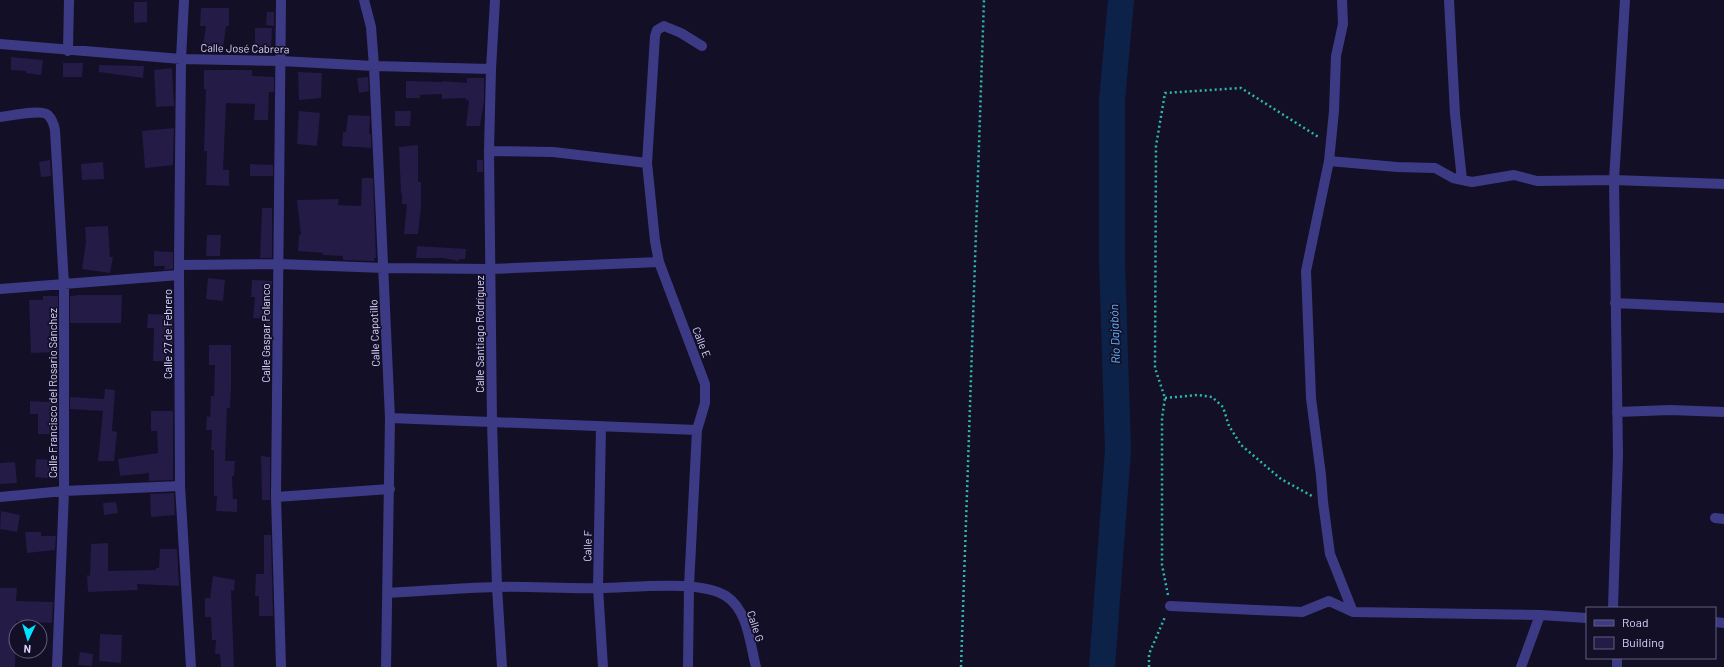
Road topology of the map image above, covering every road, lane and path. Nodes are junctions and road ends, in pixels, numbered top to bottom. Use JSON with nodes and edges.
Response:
{"nodes":[{"id":1,"x":69,"y":0,"type":"edge"},
{"id":2,"x":184,"y":0,"type":"edge"},
{"id":3,"x":281,"y":0,"type":"edge"},
{"id":4,"x":364,"y":0,"type":"edge"},
{"id":5,"x":495,"y":0,"type":"edge"},
{"id":6,"x":984,"y":0,"type":"edge"},
{"id":7,"x":1342,"y":0,"type":"edge"},
{"id":8,"x":1449,"y":0,"type":"edge"},
{"id":9,"x":1625,"y":0,"type":"edge"},
{"id":10,"x":0,"y":44,"type":"edge"},
{"id":11,"x":702,"y":46,"type":"dead end"},
{"id":12,"x":68,"y":51,"type":"junction"},
{"id":13,"x":181,"y":59,"type":"junction"},
{"id":14,"x":281,"y":61,"type":"junction"},
{"id":15,"x":374,"y":66,"type":"junction"},
{"id":16,"x":491,"y":69,"type":"junction"},
{"id":17,"x":0,"y":116,"type":"edge"},
{"id":18,"x":1330,"y":144,"type":"junction"},
{"id":19,"x":489,"y":151,"type":"junction"},
{"id":20,"x":1329,"y":161,"type":"junction"},
{"id":21,"x":647,"y":163,"type":"junction"},
{"id":22,"x":1462,"y":180,"type":"junction"},
{"id":23,"x":1614,"y":180,"type":"junction"},
{"id":24,"x":1724,"y":184,"type":"edge"},
{"id":25,"x":659,"y":262,"type":"junction"},
{"id":26,"x":278,"y":264,"type":"junction"},
{"id":27,"x":384,"y":268,"type":"junction"},
{"id":28,"x":491,"y":269,"type":"junction"},
{"id":29,"x":179,"y":270,"type":"junction"},
{"id":30,"x":64,"y":285,"type":"junction"},
{"id":31,"x":0,"y":289,"type":"edge"},
{"id":32,"x":1615,"y":303,"type":"junction"},
{"id":33,"x":1724,"y":308,"type":"edge"},
{"id":34,"x":1165,"y":398,"type":"junction"},
{"id":35,"x":1617,"y":412,"type":"junction"},
{"id":36,"x":1724,"y":412,"type":"edge"},
{"id":37,"x":390,"y":418,"type":"junction"},
{"id":38,"x":492,"y":422,"type":"junction"},
{"id":39,"x":601,"y":426,"type":"junction"},
{"id":40,"x":697,"y":430,"type":"junction"},
{"id":41,"x":180,"y":486,"type":"junction"},
{"id":42,"x":390,"y":489,"type":"junction"},
{"id":43,"x":64,"y":491,"type":"junction"},
{"id":44,"x":0,"y":497,"type":"edge"},
{"id":45,"x":276,"y":497,"type":"junction"},
{"id":46,"x":1323,"y":502,"type":"junction"},
{"id":47,"x":689,"y":586,"type":"junction"},
{"id":48,"x":497,"y":587,"type":"junction"},
{"id":49,"x":598,"y":588,"type":"junction"},
{"id":50,"x":388,"y":593,"type":"junction"},
{"id":51,"x":1170,"y":606,"type":"junction"},
{"id":52,"x":1613,"y":607,"type":"edge"},
{"id":53,"x":1353,"y":612,"type":"junction"},
{"id":54,"x":1540,"y":615,"type":"junction"},
{"id":55,"x":1586,"y":618,"type":"edge"},
{"id":56,"x":57,"y":667,"type":"edge"},
{"id":57,"x":191,"y":667,"type":"edge"},
{"id":58,"x":281,"y":667,"type":"edge"},
{"id":59,"x":386,"y":667,"type":"edge"},
{"id":60,"x":502,"y":667,"type":"edge"},
{"id":61,"x":603,"y":667,"type":"edge"},
{"id":62,"x":688,"y":667,"type":"edge"},
{"id":63,"x":756,"y":667,"type":"edge"},
{"id":64,"x":961,"y":667,"type":"edge"},
{"id":65,"x":1149,"y":667,"type":"edge"},
{"id":66,"x":1521,"y":667,"type":"edge"}],
"edges":[{"from":1,"to":12,"type":"street"},
{"from":2,"to":13,"type":"street","name":"Calle 27 de Febrero"},
{"from":3,"to":14,"type":"street","name":"Calle Gaspar Polanco"},
{"from":4,"to":15,"type":"street","name":"Calle Capotillo"},
{"from":5,"to":16,"type":"street","name":"Calle Santiago Rodríguez"},
{"from":6,"to":64,"type":"path"},
{"from":7,"to":18,"type":"street"},
{"from":8,"to":22,"type":"street"},
{"from":9,"to":23,"type":"street"},
{"from":10,"to":12,"type":"street","name":"Calle José Cabrera"},
{"from":11,"to":21,"type":"street","name":"Calle E"},
{"from":12,"to":13,"type":"street","name":"Calle José Cabrera"},
{"from":13,"to":14,"type":"street","name":"Calle José Cabrera"},
{"from":13,"to":29,"type":"street","name":"Calle 27 de Febrero"},
{"from":14,"to":15,"type":"street","name":"Calle José Cabrera"},
{"from":14,"to":26,"type":"street","name":"Calle Gaspar Polanco"},
{"from":15,"to":16,"type":"street","name":"Calle José Cabrera"},
{"from":15,"to":27,"type":"street","name":"Calle Capotillo"},
{"from":16,"to":19,"type":"street","name":"Calle Santiago Rodríguez"},
{"from":17,"to":30,"type":"street","name":"Calle Francisco del Rosario Sánchez"},
{"from":18,"to":20,"type":"street"},
{"from":18,"to":34,"type":"path"},
{"from":19,"to":21,"type":"street"},
{"from":19,"to":28,"type":"street","name":"Calle Santiago Rodríguez"},
{"from":20,"to":22,"type":"street"},
{"from":20,"to":46,"type":"street"},
{"from":21,"to":25,"type":"street","name":"Calle E"},
{"from":22,"to":23,"type":"street"},
{"from":23,"to":24,"type":"street"},
{"from":23,"to":32,"type":"street"},
{"from":25,"to":28,"type":"street"},
{"from":25,"to":40,"type":"street","name":"Calle E"},
{"from":26,"to":27,"type":"street"},
{"from":26,"to":29,"type":"street"},
{"from":26,"to":45,"type":"street","name":"Calle Gaspar Polanco"},
{"from":27,"to":28,"type":"street"},
{"from":27,"to":37,"type":"street","name":"Calle Capotillo"},
{"from":28,"to":38,"type":"street","name":"Calle Santiago Rodríguez"},
{"from":29,"to":30,"type":"street"},
{"from":29,"to":41,"type":"street","name":"Calle 27 de Febrero"},
{"from":30,"to":31,"type":"street"},
{"from":30,"to":43,"type":"street","name":"Calle Francisco del Rosario Sánchez"},
{"from":32,"to":33,"type":"street"},
{"from":32,"to":35,"type":"street"},
{"from":34,"to":46,"type":"path"},
{"from":34,"to":51,"type":"path"},
{"from":35,"to":36,"type":"street"},
{"from":35,"to":52,"type":"street"},
{"from":37,"to":38,"type":"street"},
{"from":37,"to":42,"type":"street","name":"Calle Capotillo"},
{"from":38,"to":39,"type":"street"},
{"from":38,"to":48,"type":"street","name":"Calle Santiago Rodríguez"},
{"from":39,"to":40,"type":"street"},
{"from":39,"to":49,"type":"street","name":"Calle F"},
{"from":40,"to":47,"type":"street","name":"Calle E"},
{"from":41,"to":43,"type":"street"},
{"from":41,"to":57,"type":"street","name":"Calle 27 de Febrero"},
{"from":42,"to":45,"type":"street"},
{"from":42,"to":50,"type":"street","name":"Calle Capotillo"},
{"from":43,"to":44,"type":"street"},
{"from":43,"to":56,"type":"street","name":"Calle Francisco del Rosario Sánchez"},
{"from":45,"to":58,"type":"street","name":"Calle Gaspar Polanco"},
{"from":46,"to":53,"type":"street"},
{"from":47,"to":49,"type":"street"},
{"from":47,"to":62,"type":"street","name":"Calle E"},
{"from":47,"to":63,"type":"street","name":"Calle G"},
{"from":48,"to":49,"type":"street"},
{"from":48,"to":50,"type":"street"},
{"from":48,"to":60,"type":"street","name":"Calle Santiago Rodríguez"},
{"from":49,"to":61,"type":"street","name":"Calle F"},
{"from":50,"to":59,"type":"street","name":"Calle Capotillo"},
{"from":51,"to":53,"type":"street"},
{"from":51,"to":65,"type":"path"},
{"from":53,"to":54,"type":"street"},
{"from":54,"to":55,"type":"street"},
{"from":54,"to":66,"type":"street"}]}
